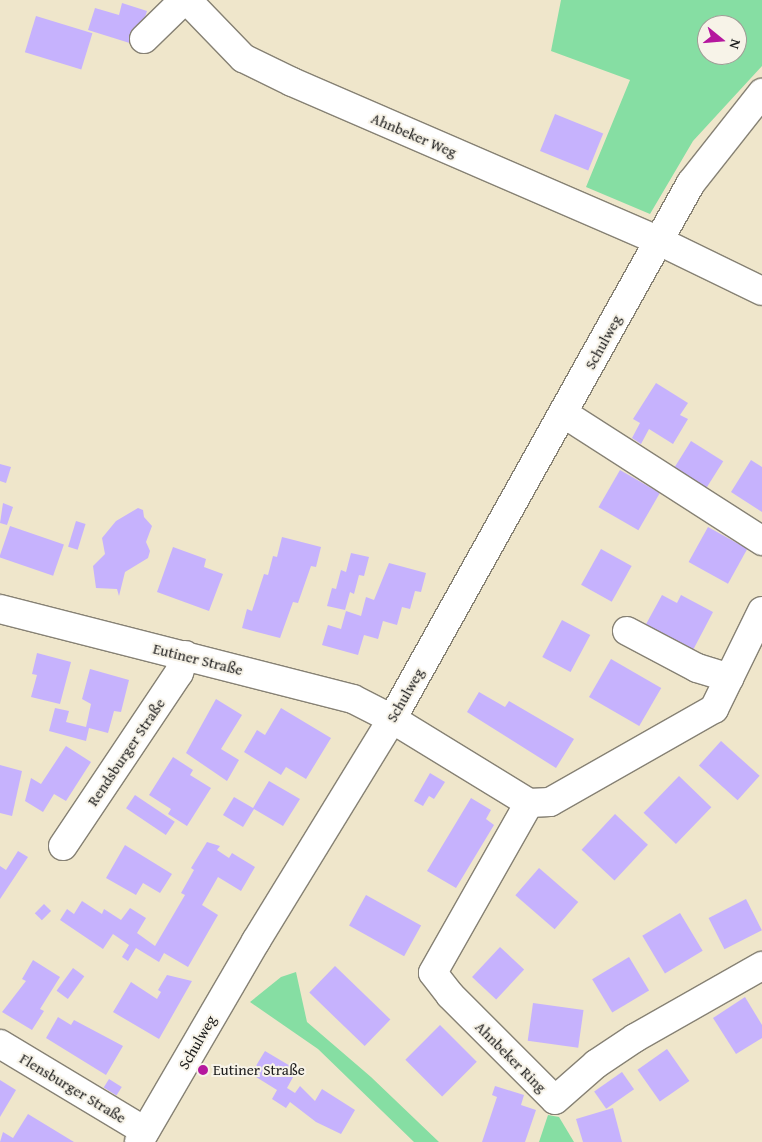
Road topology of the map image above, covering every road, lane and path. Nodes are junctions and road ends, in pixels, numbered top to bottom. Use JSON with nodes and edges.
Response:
{"nodes":[{"id":1,"x":185,"y":0,"type":"edge"},
{"id":2,"x":144,"y":39,"type":"dead end"},
{"id":3,"x":762,"y":93,"type":"edge"},
{"id":4,"x":659,"y":241,"type":"junction"},
{"id":5,"x":762,"y":291,"type":"edge"},
{"id":6,"x":563,"y":413,"type":"junction"},
{"id":7,"x":762,"y":541,"type":"edge"},
{"id":8,"x":0,"y":609,"type":"edge"},
{"id":9,"x":762,"y":611,"type":"edge"},
{"id":10,"x":627,"y":630,"type":"dead end"},
{"id":11,"x":185,"y":655,"type":"junction"},
{"id":12,"x":729,"y":678,"type":"junction"},
{"id":13,"x":392,"y":719,"type":"junction"},
{"id":14,"x":529,"y":803,"type":"junction"},
{"id":15,"x":63,"y":846,"type":"dead end"},
{"id":16,"x":762,"y":966,"type":"edge"},
{"id":17,"x":0,"y":1044,"type":"edge"},
{"id":18,"x":142,"y":1136,"type":"edge"}],
"edges":[{"from":1,"to":2,"type":"street"},
{"from":1,"to":4,"type":"street","name":"Ahnbeker Weg"},
{"from":3,"to":4,"type":"street","name":"Schulweg"},
{"from":4,"to":5,"type":"street"},
{"from":4,"to":6,"type":"street","name":"Schulweg"},
{"from":6,"to":7,"type":"street"},
{"from":6,"to":13,"type":"street","name":"Schulweg"},
{"from":8,"to":11,"type":"street","name":"Eutiner Straße"},
{"from":9,"to":12,"type":"street"},
{"from":10,"to":12,"type":"street"},
{"from":11,"to":13,"type":"street","name":"Eutiner Straße"},
{"from":11,"to":15,"type":"street","name":"Rendsburger Straße"},
{"from":12,"to":14,"type":"street"},
{"from":13,"to":14,"type":"street"},
{"from":13,"to":18,"type":"street","name":"Schulweg"},
{"from":14,"to":16,"type":"street","name":"Ahnbeker Ring"},
{"from":17,"to":18,"type":"street","name":"Flensburger Straße"}]}
